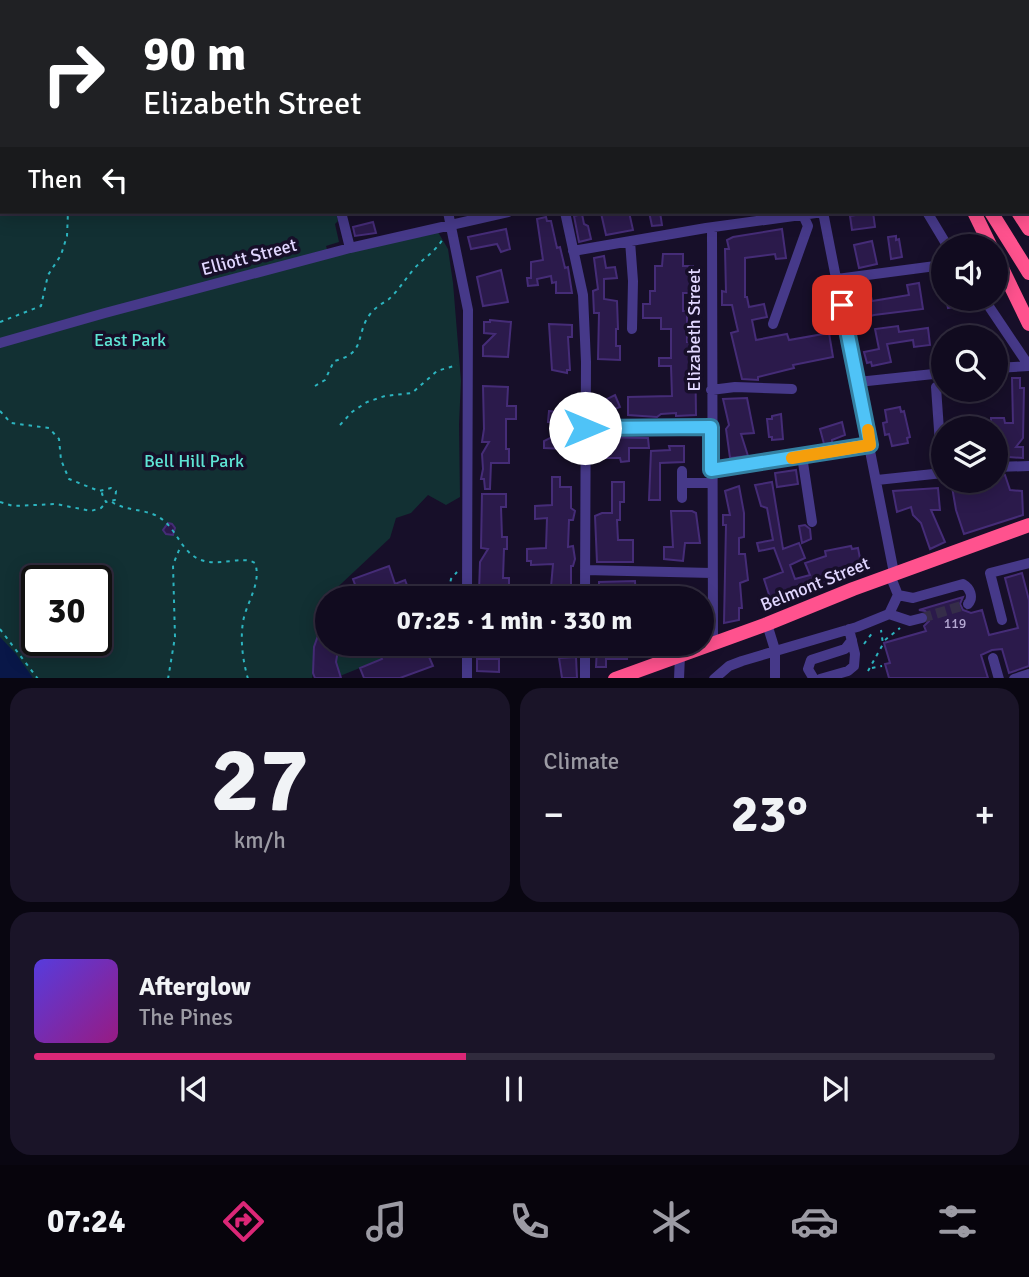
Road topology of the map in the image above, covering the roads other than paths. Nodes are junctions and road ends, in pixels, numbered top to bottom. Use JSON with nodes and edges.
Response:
{"nodes":[{"id":1,"x":342,"y":214,"type":"edge"},
{"id":2,"x":448,"y":214,"type":"edge"},
{"id":3,"x":498,"y":214,"type":"edge"},
{"id":4,"x":565,"y":214,"type":"edge"},
{"id":5,"x":929,"y":214,"type":"edge"},
{"id":6,"x":975,"y":214,"type":"edge"},
{"id":7,"x":992,"y":214,"type":"edge"},
{"id":8,"x":1019,"y":214,"type":"edge"},
{"id":9,"x":824,"y":216,"type":"edge"},
{"id":10,"x":806,"y":220,"type":"junction"},
{"id":11,"x":451,"y":224,"type":"junction"},
{"id":12,"x":712,"y":228,"type":"junction"},
{"id":13,"x":1029,"y":229,"type":"edge"},
{"id":14,"x":941,"y":234,"type":"edge"},
{"id":15,"x":985,"y":234,"type":"edge"},
{"id":16,"x":630,"y":241,"type":"junction"},
{"id":17,"x":350,"y":248,"type":"junction"},
{"id":18,"x":573,"y":251,"type":"junction"},
{"id":19,"x":931,"y":267,"type":"edge"},
{"id":20,"x":1029,"y":273,"type":"edge"},
{"id":21,"x":837,"y":279,"type":"junction"},
{"id":22,"x":1008,"y":281,"type":"edge"},
{"id":23,"x":992,"y":311,"type":"edge"},
{"id":24,"x":773,"y":324,"type":"dead end"},
{"id":25,"x":1029,"y":324,"type":"edge"},
{"id":26,"x":632,"y":329,"type":"dead end"},
{"id":27,"x":0,"y":343,"type":"edge"},
{"id":28,"x":1029,"y":366,"type":"edge"},
{"id":29,"x":1008,"y":367,"type":"edge"},
{"id":30,"x":931,"y":374,"type":"edge"},
{"id":31,"x":858,"y":382,"type":"junction"},
{"id":32,"x":792,"y":389,"type":"dead end"},
{"id":33,"x":711,"y":390,"type":"junction"},
{"id":34,"x":711,"y":427,"type":"junction"},
{"id":35,"x":585,"y":428,"type":"junction"},
{"id":36,"x":870,"y":445,"type":"junction"},
{"id":37,"x":802,"y":456,"type":"junction"},
{"id":38,"x":1029,"y":466,"type":"edge"},
{"id":39,"x":1008,"y":467,"type":"edge"},
{"id":40,"x":711,"y":470,"type":"junction"},
{"id":41,"x":681,"y":471,"type":"dead end"},
{"id":42,"x":931,"y":474,"type":"edge"},
{"id":43,"x":877,"y":480,"type":"junction"},
{"id":44,"x":682,"y":483,"type":"junction"},
{"id":45,"x":711,"y":483,"type":"junction"},
{"id":46,"x":682,"y":498,"type":"dead end"},
{"id":47,"x":812,"y":522,"type":"dead end"},
{"id":48,"x":1029,"y":525,"type":"edge"},
{"id":49,"x":1029,"y":563,"type":"edge"},
{"id":50,"x":585,"y":570,"type":"junction"},
{"id":51,"x":712,"y":573,"type":"junction"},
{"id":52,"x":892,"y":574,"type":"junction"},
{"id":53,"x":467,"y":586,"type":"edge"},
{"id":54,"x":585,"y":586,"type":"edge"},
{"id":55,"x":712,"y":586,"type":"edge"},
{"id":56,"x":898,"y":595,"type":"junction"},
{"id":57,"x":968,"y":604,"type":"dead end"},
{"id":58,"x":889,"y":614,"type":"junction"},
{"id":59,"x":922,"y":618,"type":"tunnel mouth"},
{"id":60,"x":1002,"y":620,"type":"dead end"},
{"id":61,"x":767,"y":624,"type":"junction"},
{"id":62,"x":854,"y":639,"type":"junction"},
{"id":63,"x":714,"y":643,"type":"edge"},
{"id":64,"x":775,"y":650,"type":"junction"},
{"id":65,"x":467,"y":656,"type":"edge"},
{"id":66,"x":585,"y":656,"type":"edge"},
{"id":67,"x":678,"y":656,"type":"edge"},
{"id":68,"x":681,"y":656,"type":"edge"},
{"id":69,"x":993,"y":658,"type":"dead end"},
{"id":70,"x":1029,"y":674,"type":"edge"},
{"id":71,"x":467,"y":678,"type":"edge"},
{"id":72,"x":585,"y":678,"type":"edge"},
{"id":73,"x":615,"y":678,"type":"edge"},
{"id":74,"x":679,"y":678,"type":"edge"},
{"id":75,"x":714,"y":678,"type":"edge"},
{"id":76,"x":775,"y":678,"type":"edge"},
{"id":77,"x":814,"y":678,"type":"edge"},
{"id":78,"x":820,"y":678,"type":"edge"},
{"id":79,"x":999,"y":678,"type":"edge"},
{"id":80,"x":1014,"y":678,"type":"edge"}],
"edges":[{"from":1,"to":17,"type":"street"},
{"from":2,"to":11,"type":"street"},
{"from":3,"to":11,"type":"street","name":"Elliott Street"},
{"from":4,"to":18,"type":"street"},
{"from":5,"to":14,"type":"street"},
{"from":6,"to":15,"type":"highway"},
{"from":7,"to":20,"type":"highway"},
{"from":8,"to":13,"type":"highway"},
{"from":9,"to":10,"type":"street"},
{"from":9,"to":21,"type":"street"},
{"from":10,"to":12,"type":"street"},
{"from":10,"to":24,"type":"street"},
{"from":11,"to":17,"type":"street","name":"Elliott Street"},
{"from":11,"to":53,"type":"street"},
{"from":12,"to":16,"type":"street"},
{"from":12,"to":33,"type":"street","name":"Elizabeth Street"},
{"from":16,"to":18,"type":"street"},
{"from":16,"to":26,"type":"street"},
{"from":17,"to":27,"type":"street","name":"Elliott Street"},
{"from":18,"to":35,"type":"street"},
{"from":19,"to":21,"type":"street"},
{"from":21,"to":31,"type":"street"},
{"from":22,"to":25,"type":"highway"},
{"from":23,"to":28,"type":"street"},
{"from":28,"to":29,"type":"street"},
{"from":30,"to":31,"type":"street"},
{"from":31,"to":36,"type":"street"},
{"from":32,"to":33,"type":"street"},
{"from":33,"to":34,"type":"street","name":"Elizabeth Street"},
{"from":34,"to":35,"type":"street"},
{"from":34,"to":40,"type":"street","name":"Elizabeth Street"},
{"from":35,"to":50,"type":"street"},
{"from":36,"to":37,"type":"street"},
{"from":36,"to":43,"type":"street"},
{"from":37,"to":40,"type":"street"},
{"from":37,"to":47,"type":"street"},
{"from":38,"to":39,"type":"street"},
{"from":40,"to":45,"type":"street","name":"Elizabeth Street"},
{"from":41,"to":44,"type":"street"},
{"from":42,"to":43,"type":"street"},
{"from":43,"to":52,"type":"street"},
{"from":44,"to":45,"type":"street"},
{"from":44,"to":46,"type":"street"},
{"from":45,"to":51,"type":"street","name":"Elizabeth Street"},
{"from":48,"to":52,"type":"highway","name":"Belmont Street"},
{"from":49,"to":60,"type":"street"},
{"from":50,"to":51,"type":"street"},
{"from":50,"to":54,"type":"street"},
{"from":51,"to":55,"type":"street","name":"Elizabeth Street"},
{"from":52,"to":56,"type":"street"},
{"from":52,"to":61,"type":"highway","name":"Belmont Street"},
{"from":56,"to":57,"type":"street"},
{"from":56,"to":58,"type":"street"},
{"from":58,"to":59,"type":"street"},
{"from":58,"to":62,"type":"street"},
{"from":61,"to":63,"type":"highway","name":"Belmont Street"},
{"from":61,"to":64,"type":"street"},
{"from":62,"to":64,"type":"street"},
{"from":62,"to":77,"type":"street"},
{"from":62,"to":78,"type":"street"},
{"from":64,"to":75,"type":"street"},
{"from":64,"to":76,"type":"street"},
{"from":65,"to":71,"type":"street"},
{"from":66,"to":72,"type":"street"},
{"from":67,"to":73,"type":"highway","name":"Belmont Street"},
{"from":68,"to":74,"type":"street"},
{"from":69,"to":79,"type":"street"},
{"from":70,"to":80,"type":"street"}]}
